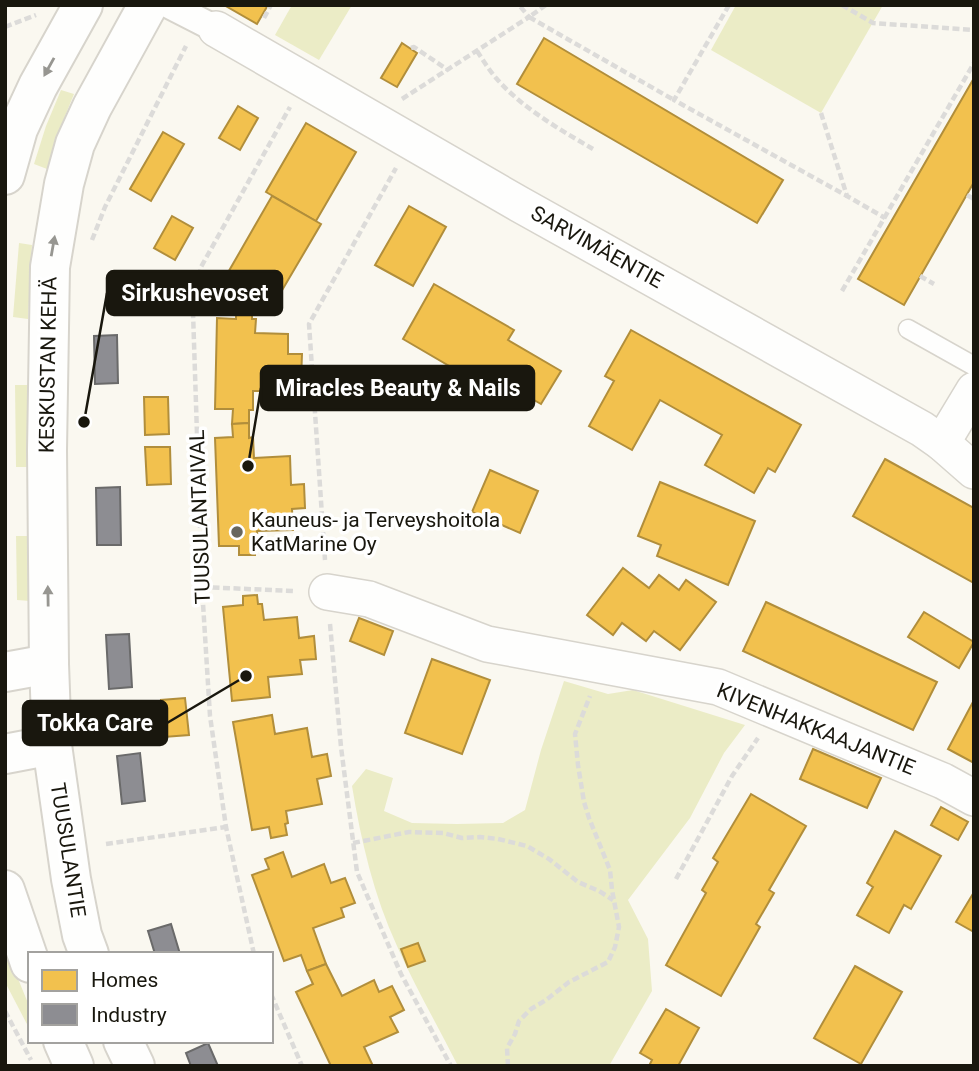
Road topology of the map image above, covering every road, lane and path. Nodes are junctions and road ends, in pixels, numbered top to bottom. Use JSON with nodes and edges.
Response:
{"nodes":[{"id":1,"x":83,"y":5,"type":"edge"},
{"id":2,"x":519,"y":5,"type":"edge"},
{"id":3,"x":546,"y":5,"type":"edge"},
{"id":4,"x":729,"y":5,"type":"edge"},
{"id":5,"x":842,"y":5,"type":"edge"},
{"id":6,"x":171,"y":6,"type":"edge"},
{"id":7,"x":36,"y":15,"type":"dead end"},
{"id":8,"x":529,"y":18,"type":"junction"},
{"id":9,"x":140,"y":19,"type":"edge"},
{"id":10,"x":208,"y":25,"type":"junction"},
{"id":11,"x":5,"y":27,"type":"edge"},
{"id":12,"x":974,"y":30,"type":"edge"},
{"id":13,"x":411,"y":48,"type":"dead end"},
{"id":14,"x":477,"y":51,"type":"junction"},
{"id":15,"x":974,"y":63,"type":"edge"},
{"id":16,"x":448,"y":70,"type":"junction"},
{"id":17,"x":294,"y":100,"type":"dead end"},
{"id":18,"x":674,"y":100,"type":"junction"},
{"id":19,"x":821,"y":113,"type":"dead end"},
{"id":20,"x":372,"y":119,"type":"junction"},
{"id":21,"x":411,"y":141,"type":"junction"},
{"id":22,"x":593,"y":149,"type":"dead end"},
{"id":23,"x":5,"y":175,"type":"edge"},
{"id":24,"x":817,"y":179,"type":"junction"},
{"id":25,"x":813,"y":186,"type":"dead end"},
{"id":26,"x":847,"y":195,"type":"junction"},
{"id":27,"x":967,"y":195,"type":"dead end"},
{"id":28,"x":974,"y":199,"type":"edge"},
{"id":29,"x":884,"y":218,"type":"junction"},
{"id":30,"x":91,"y":243,"type":"dead end"},
{"id":31,"x":920,"y":276,"type":"dead end"},
{"id":32,"x":934,"y":284,"type":"dead end"},
{"id":33,"x":842,"y":291,"type":"dead end"},
{"id":34,"x":908,"y":329,"type":"dead end"},
{"id":35,"x":974,"y":366,"type":"edge"},
{"id":36,"x":974,"y":390,"type":"edge"},
{"id":37,"x":942,"y":443,"type":"junction"},
{"id":38,"x":974,"y":471,"type":"edge"},
{"id":39,"x":202,"y":586,"type":"junction"},
{"id":40,"x":327,"y":592,"type":"junction"},
{"id":41,"x":49,"y":664,"type":"junction"},
{"id":42,"x":601,"y":665,"type":"junction"},
{"id":43,"x":5,"y":672,"type":"edge"},
{"id":44,"x":776,"y":711,"type":"junction"},
{"id":45,"x":52,"y":745,"type":"junction"},
{"id":46,"x":5,"y":754,"type":"edge"},
{"id":47,"x":974,"y":798,"type":"edge"},
{"id":48,"x":226,"y":827,"type":"junction"},
{"id":49,"x":106,"y":844,"type":"dead end"},
{"id":50,"x":353,"y":844,"type":"junction"},
{"id":51,"x":676,"y":879,"type":"dead end"},
{"id":52,"x":5,"y":890,"type":"edge"},
{"id":53,"x":614,"y":901,"type":"junction"},
{"id":54,"x":88,"y":952,"type":"edge"},
{"id":55,"x":254,"y":952,"type":"edge"},
{"id":56,"x":28,"y":957,"type":"edge"},
{"id":57,"x":273,"y":999,"type":"edge"},
{"id":58,"x":5,"y":1011,"type":"edge"},
{"id":59,"x":64,"y":1043,"type":"edge"},
{"id":60,"x":124,"y":1043,"type":"edge"},
{"id":61,"x":33,"y":1066,"type":"edge"},
{"id":62,"x":74,"y":1066,"type":"edge"},
{"id":63,"x":135,"y":1066,"type":"edge"},
{"id":64,"x":302,"y":1066,"type":"edge"},
{"id":65,"x":451,"y":1066,"type":"edge"},
{"id":66,"x":508,"y":1066,"type":"edge"}],
"edges":[{"from":1,"to":23,"type":"main road","one_way":true},
{"from":2,"to":8,"type":"path"},
{"from":3,"to":8,"type":"path"},
{"from":4,"to":18,"type":"path"},
{"from":5,"to":12,"type":"path"},
{"from":6,"to":10,"type":"street"},
{"from":7,"to":11,"type":"path"},
{"from":8,"to":14,"type":"path"},
{"from":8,"to":18,"type":"path"},
{"from":41,"to":9,"type":"main road","name":"KESKUSTAN KEHÄ","one_way":true},
{"from":10,"to":20,"type":"street","name":"SARVIMÄENTIE"},
{"from":10,"to":30,"type":"path"},
{"from":13,"to":16,"type":"path"},
{"from":14,"to":16,"type":"path"},
{"from":14,"to":22,"type":"path"},
{"from":15,"to":29,"type":"path"},
{"from":16,"to":20,"type":"path"},
{"from":17,"to":39,"type":"path","name":"TUUSULANTAIVAL"},
{"from":18,"to":24,"type":"path"},
{"from":19,"to":26,"type":"path"},
{"from":20,"to":21,"type":"street","name":"SARVIMÄENTIE"},
{"from":21,"to":37,"type":"street","name":"SARVIMÄENTIE"},
{"from":21,"to":40,"type":"path"},
{"from":24,"to":25,"type":"path"},
{"from":24,"to":26,"type":"path"},
{"from":26,"to":29,"type":"path"},
{"from":27,"to":28,"type":"path"},
{"from":29,"to":33,"type":"path"},
{"from":31,"to":32,"type":"path"},
{"from":34,"to":35,"type":"lane"},
{"from":36,"to":37,"type":"street"},
{"from":37,"to":38,"type":"street","name":"SARVIMÄENTIE"},
{"from":39,"to":40,"type":"path"},
{"from":39,"to":48,"type":"path","name":"TUUSULANTAIVAL"},
{"from":40,"to":42,"type":"street","name":"KIVENHAKKAAJANTIE"},
{"from":40,"to":50,"type":"path"},
{"from":41,"to":43,"type":"main road"},
{"from":41,"to":45,"type":"main road","name":"KESKUSTAN KEHÄ"},
{"from":42,"to":44,"type":"street","name":"KIVENHAKKAAJANTIE"},
{"from":42,"to":53,"type":"path"},
{"from":44,"to":47,"type":"street","name":"KIVENHAKKAAJANTIE"},
{"from":44,"to":51,"type":"path"},
{"from":45,"to":46,"type":"main road"},
{"from":45,"to":54,"type":"main road","name":"TUUSULANTIE"},
{"from":48,"to":49,"type":"path"},
{"from":48,"to":55,"type":"path","name":"TUUSULANTAIVAL"},
{"from":50,"to":53,"type":"path"},
{"from":50,"to":65,"type":"path"},
{"from":52,"to":56,"type":"main road"},
{"from":53,"to":66,"type":"path"},
{"from":57,"to":64,"type":"path"},
{"from":58,"to":61,"type":"path"},
{"from":59,"to":62,"type":"main road"},
{"from":60,"to":63,"type":"main road"}]}
